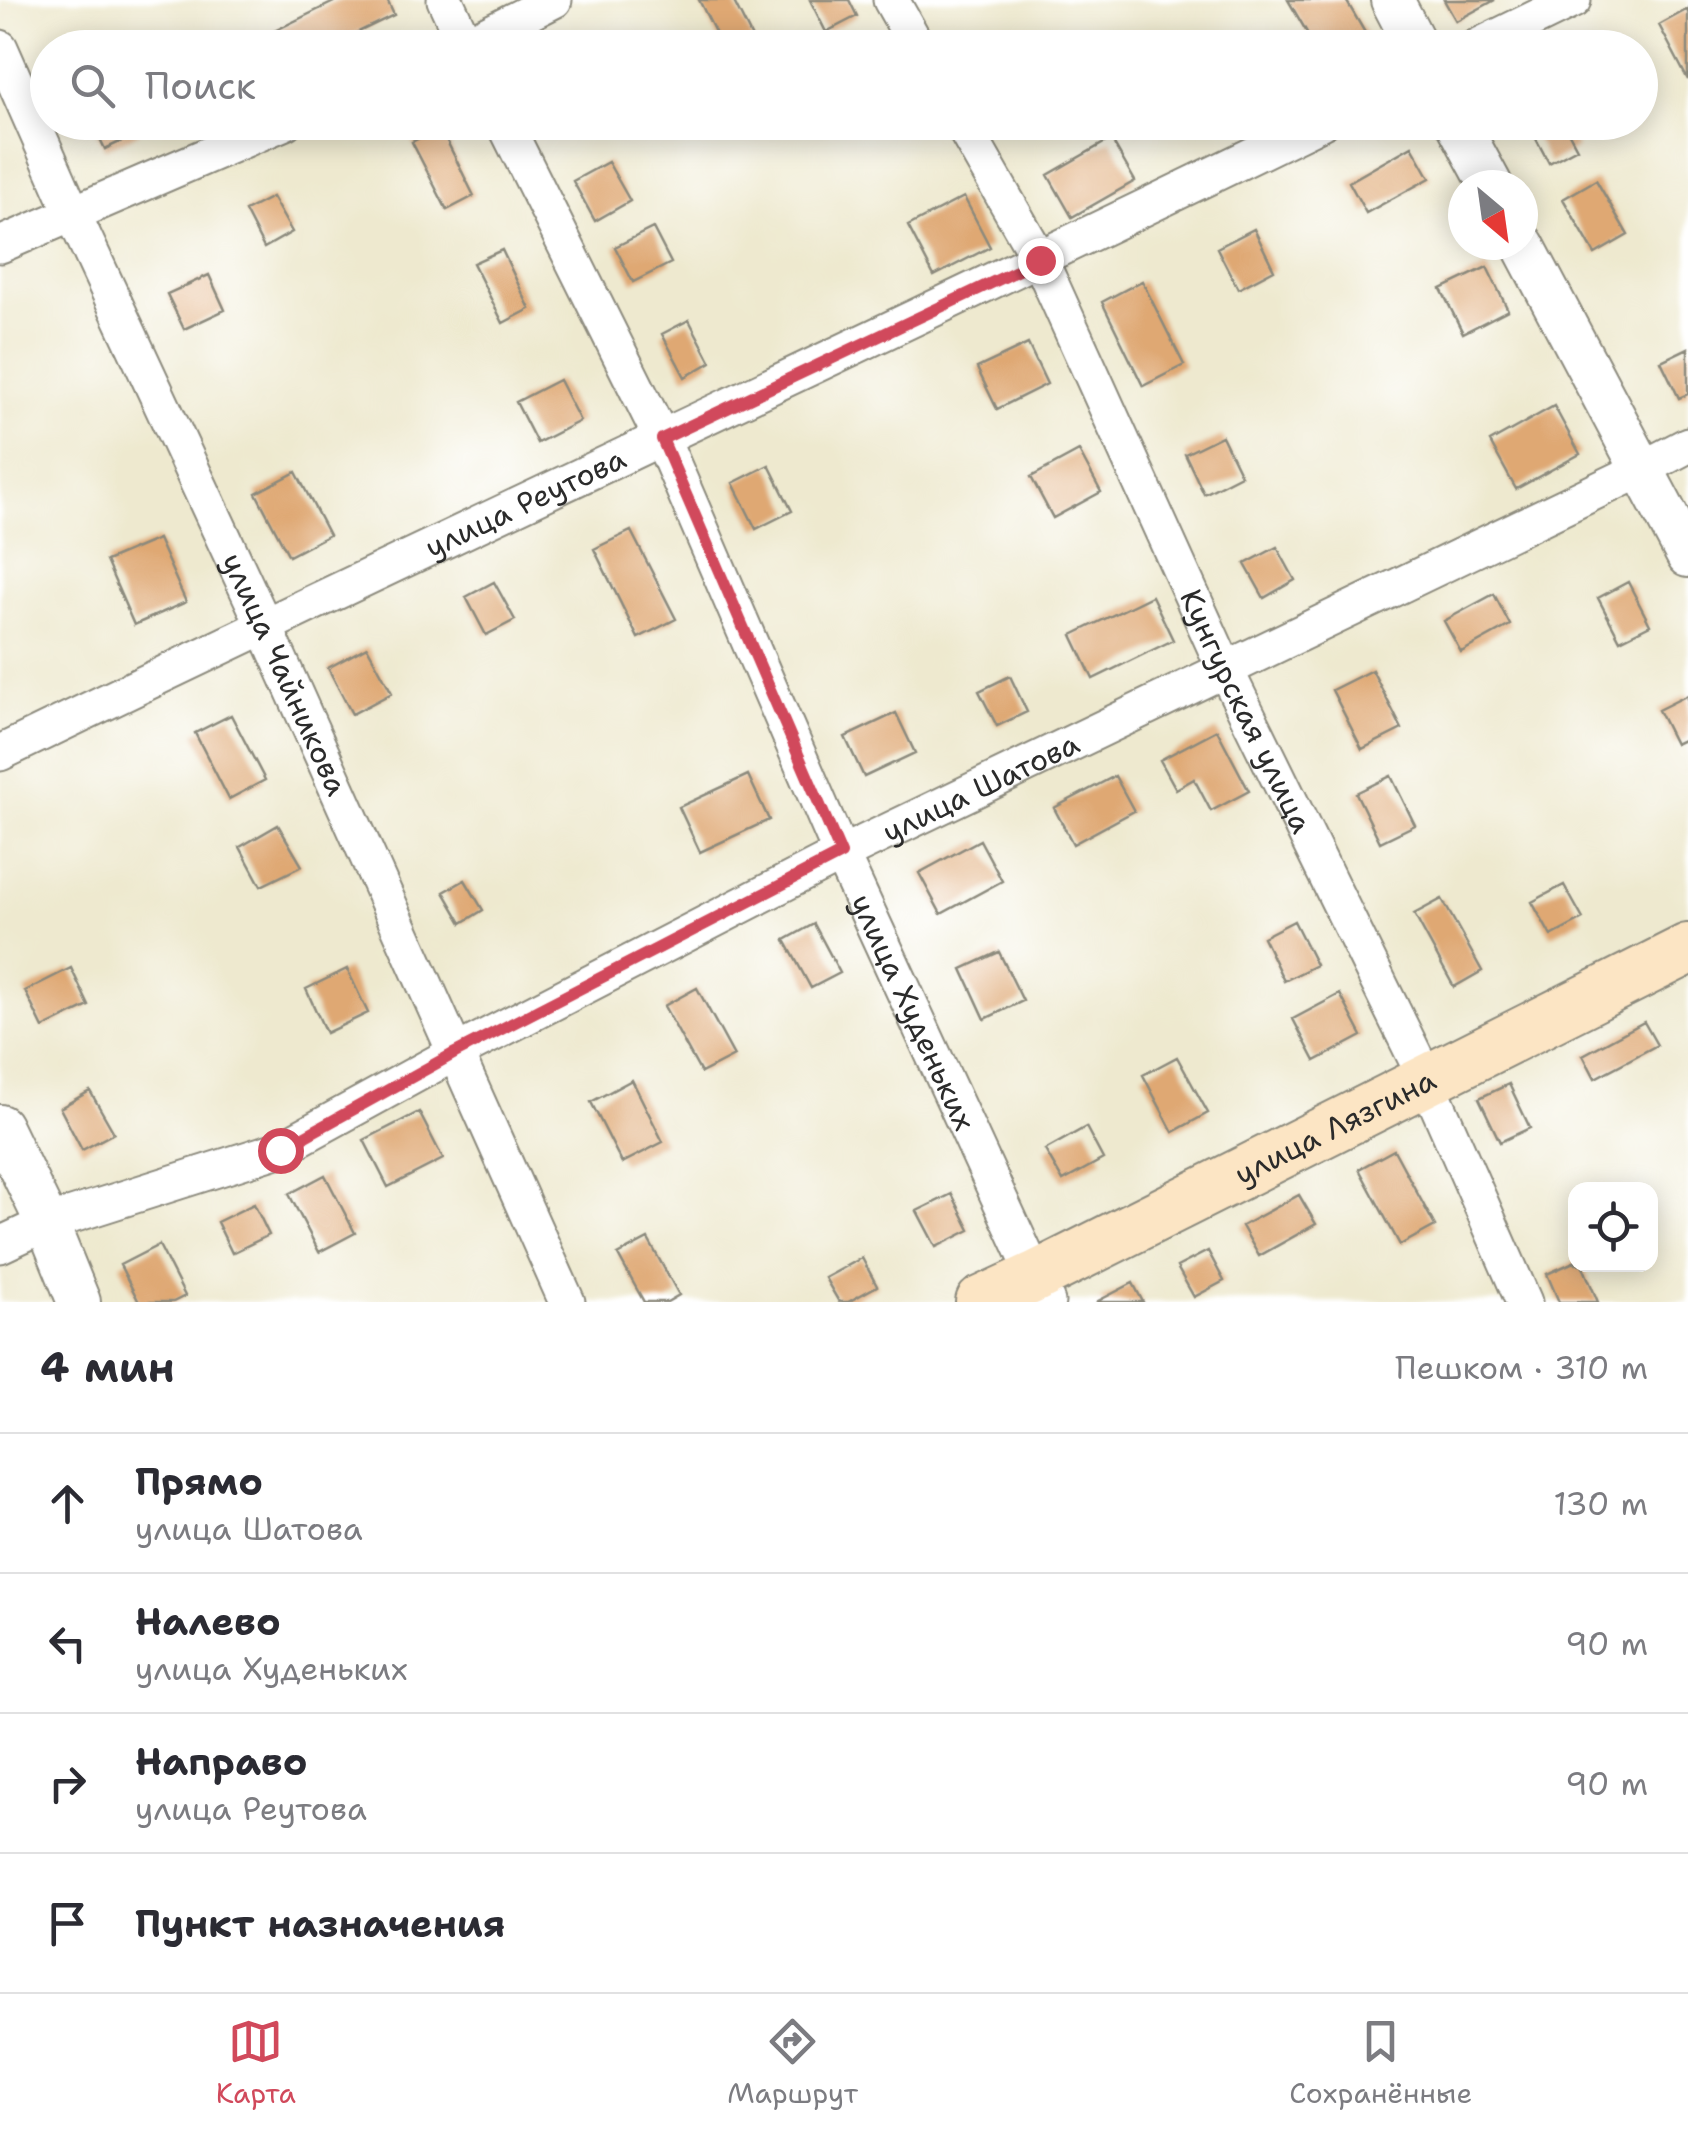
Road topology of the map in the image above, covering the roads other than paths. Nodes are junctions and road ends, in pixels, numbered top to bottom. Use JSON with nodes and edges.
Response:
{"nodes":[{"id":1,"x":445,"y":0,"type":"edge"},
{"id":2,"x":554,"y":0,"type":"edge"},
{"id":3,"x":891,"y":0,"type":"edge"},
{"id":4,"x":1392,"y":0,"type":"edge"},
{"id":5,"x":1573,"y":0,"type":"edge"},
{"id":6,"x":456,"y":30,"type":"edge"},
{"id":7,"x":496,"y":30,"type":"edge"},
{"id":8,"x":908,"y":30,"type":"edge"},
{"id":9,"x":1408,"y":30,"type":"edge"},
{"id":10,"x":1512,"y":30,"type":"edge"},
{"id":11,"x":0,"y":48,"type":"edge"},
{"id":12,"x":30,"y":116,"type":"edge"},
{"id":13,"x":40,"y":140,"type":"edge"},
{"id":14,"x":244,"y":140,"type":"edge"},
{"id":15,"x":513,"y":140,"type":"edge"},
{"id":16,"x":971,"y":140,"type":"edge"},
{"id":17,"x":1284,"y":140,"type":"edge"},
{"id":18,"x":1467,"y":140,"type":"edge"},
{"id":19,"x":1483,"y":170,"type":"edge"},
{"id":20,"x":73,"y":214,"type":"junction"},
{"id":21,"x":0,"y":246,"type":"edge"},
{"id":22,"x":1040,"y":260,"type":"junction"},
{"id":23,"x":1531,"y":260,"type":"edge"},
{"id":24,"x":662,"y":439,"type":"junction"},
{"id":25,"x":1688,"y":445,"type":"edge"},
{"id":26,"x":1642,"y":468,"type":"junction"},
{"id":27,"x":1688,"y":556,"type":"edge"},
{"id":28,"x":264,"y":624,"type":"junction"},
{"id":29,"x":1225,"y":669,"type":"junction"},
{"id":30,"x":0,"y":753,"type":"edge"},
{"id":31,"x":841,"y":854,"type":"junction"},
{"id":32,"x":1688,"y":949,"type":"edge"},
{"id":33,"x":455,"y":1053,"type":"junction"},
{"id":34,"x":1426,"y":1080,"type":"junction"},
{"id":35,"x":0,"y":1126,"type":"edge"},
{"id":36,"x":46,"y":1223,"type":"junction"},
{"id":37,"x":0,"y":1245,"type":"edge"},
{"id":38,"x":1041,"y":1290,"type":"edge"},
{"id":39,"x":79,"y":1302,"type":"edge"},
{"id":40,"x":568,"y":1302,"type":"edge"},
{"id":41,"x":981,"y":1302,"type":"edge"},
{"id":42,"x":1524,"y":1302,"type":"edge"}],
"edges":[{"from":1,"to":6,"type":"street"},
{"from":2,"to":7,"type":"street"},
{"from":3,"to":8,"type":"street"},
{"from":4,"to":9,"type":"street"},
{"from":5,"to":10,"type":"street"},
{"from":11,"to":12,"type":"street","name":"улица Чайникова"},
{"from":13,"to":20,"type":"street","name":"улица Чайникова"},
{"from":14,"to":20,"type":"street"},
{"from":15,"to":24,"type":"street","name":"улица Худеньких"},
{"from":16,"to":22,"type":"street","name":"Кунгурская улица"},
{"from":17,"to":22,"type":"street","name":"улица Реутова"},
{"from":18,"to":19,"type":"street"},
{"from":20,"to":21,"type":"street"},
{"from":20,"to":28,"type":"street","name":"улица Чайникова"},
{"from":22,"to":24,"type":"street","name":"улица Реутова"},
{"from":22,"to":29,"type":"street","name":"Кунгурская улица"},
{"from":23,"to":26,"type":"street"},
{"from":24,"to":28,"type":"street","name":"улица Реутова"},
{"from":24,"to":31,"type":"street","name":"улица Худеньких"},
{"from":25,"to":26,"type":"street","name":"улица Шатова"},
{"from":26,"to":27,"type":"street"},
{"from":26,"to":29,"type":"street","name":"улица Шатова"},
{"from":28,"to":30,"type":"street","name":"улица Реутова"},
{"from":28,"to":33,"type":"street","name":"улица Чайникова"},
{"from":29,"to":31,"type":"street","name":"улица Шатова"},
{"from":29,"to":34,"type":"street","name":"Кунгурская улица"},
{"from":31,"to":33,"type":"street","name":"улица Шатова"},
{"from":31,"to":38,"type":"street","name":"улица Худеньких"},
{"from":32,"to":34,"type":"main road","name":"улица Лязгина"},
{"from":33,"to":36,"type":"street","name":"улица Шатова"},
{"from":33,"to":40,"type":"street","name":"улица Чайникова"},
{"from":34,"to":38,"type":"main road","name":"улица Лязгина"},
{"from":34,"to":42,"type":"street","name":"Кунгурская улица"},
{"from":35,"to":36,"type":"street"},
{"from":36,"to":37,"type":"street","name":"улица Шатова"},
{"from":36,"to":39,"type":"street"},
{"from":38,"to":41,"type":"main road","name":"улица Лязгина"}]}
